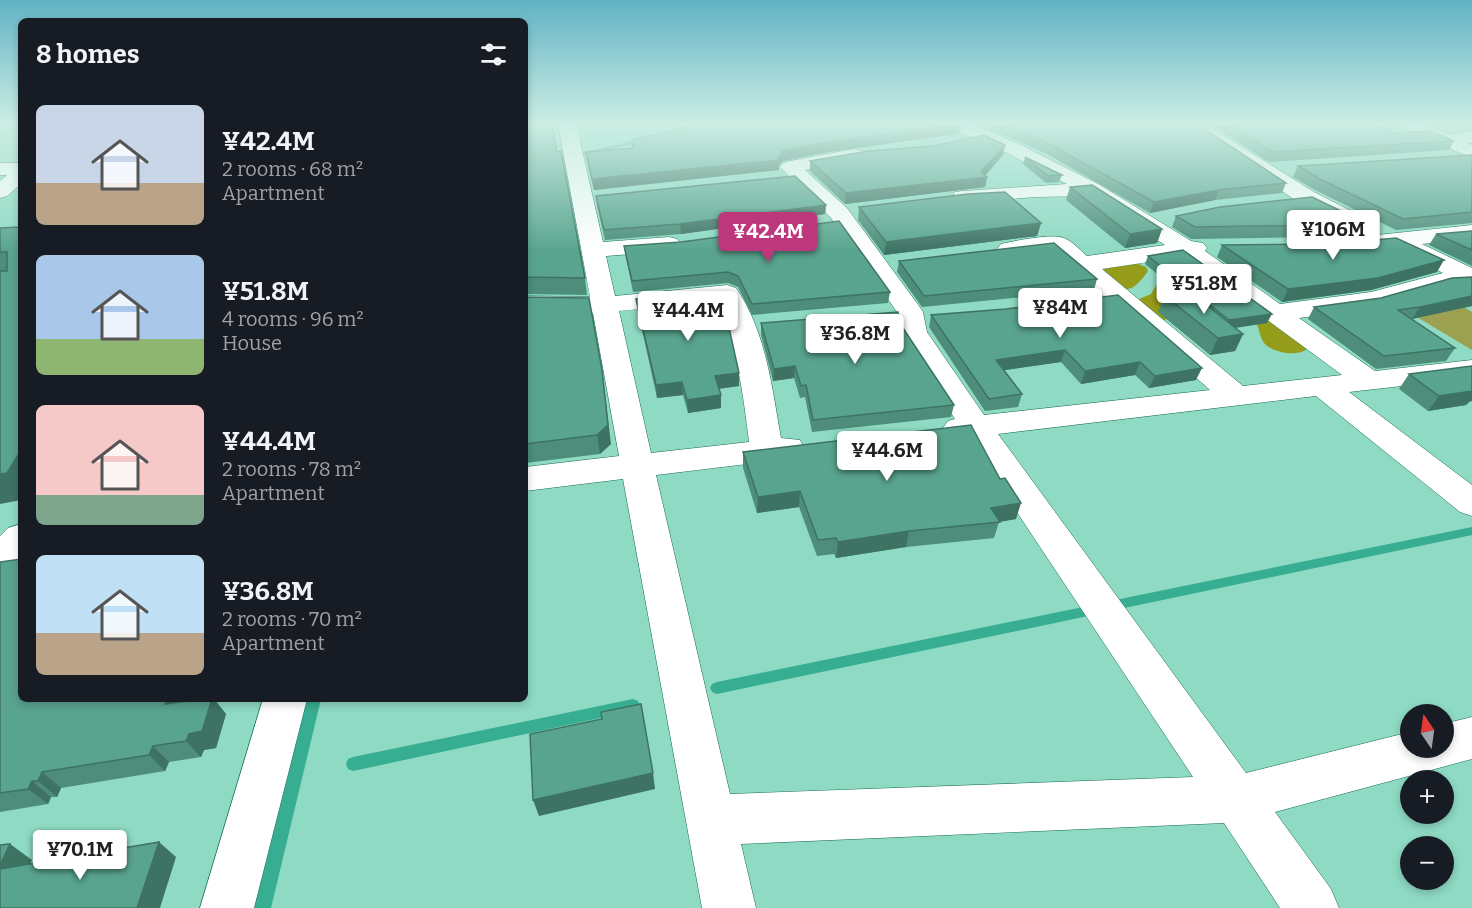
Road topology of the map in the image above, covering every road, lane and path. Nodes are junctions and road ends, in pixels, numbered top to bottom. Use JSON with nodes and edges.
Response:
{"nodes":[{"id":1,"x":578,"y":166,"type":"edge"},
{"id":2,"x":790,"y":166,"type":"edge"},
{"id":3,"x":1051,"y":166,"type":"edge"},
{"id":4,"x":1258,"y":166,"type":"edge"},
{"id":5,"x":1297,"y":168,"type":"edge"},
{"id":6,"x":0,"y":170,"type":"edge"},
{"id":7,"x":1264,"y":170,"type":"junction"},
{"id":8,"x":18,"y":171,"type":"edge"},
{"id":9,"x":18,"y":174,"type":"edge"},
{"id":10,"x":1093,"y":189,"type":"junction"},
{"id":11,"x":0,"y":192,"type":"edge"},
{"id":12,"x":948,"y":199,"type":"edge"},
{"id":13,"x":1310,"y":199,"type":"junction"},
{"id":14,"x":1276,"y":202,"type":"edge"},
{"id":15,"x":1181,"y":216,"type":"edge"},
{"id":16,"x":1146,"y":224,"type":"junction"},
{"id":17,"x":1472,"y":232,"type":"edge"},
{"id":18,"x":1396,"y":240,"type":"junction"},
{"id":19,"x":692,"y":242,"type":"edge"},
{"id":20,"x":1334,"y":246,"type":"edge"},
{"id":21,"x":1185,"y":248,"type":"junction"},
{"id":22,"x":1220,"y":248,"type":"dead end"},
{"id":23,"x":593,"y":250,"type":"junction"},
{"id":24,"x":989,"y":251,"type":"edge"},
{"id":25,"x":1083,"y":264,"type":"junction"},
{"id":26,"x":1470,"y":277,"type":"edge"},
{"id":27,"x":1120,"y":297,"type":"junction"},
{"id":28,"x":1084,"y":302,"type":"edge"},
{"id":29,"x":528,"y":304,"type":"edge"},
{"id":30,"x":604,"y":305,"type":"junction"},
{"id":31,"x":1276,"y":313,"type":"junction"},
{"id":32,"x":1472,"y":369,"type":"edge"},
{"id":33,"x":1369,"y":381,"type":"junction"},
{"id":34,"x":1322,"y":386,"type":"junction"},
{"id":35,"x":1236,"y":396,"type":"junction"},
{"id":36,"x":976,"y":426,"type":"junction"},
{"id":37,"x":930,"y":432,"type":"edge"},
{"id":38,"x":814,"y":445,"type":"edge"},
{"id":39,"x":767,"y":451,"type":"junction"},
{"id":40,"x":638,"y":466,"type":"junction"},
{"id":41,"x":528,"y":479,"type":"edge"},
{"id":42,"x":1472,"y":503,"type":"edge"},
{"id":43,"x":18,"y":538,"type":"edge"},
{"id":44,"x":0,"y":540,"type":"edge"},
{"id":45,"x":18,"y":541,"type":"edge"},
{"id":46,"x":0,"y":558,"type":"edge"},
{"id":47,"x":284,"y":702,"type":"edge"},
{"id":48,"x":1472,"y":738,"type":"edge"},
{"id":49,"x":1454,"y":743,"type":"edge"},
{"id":50,"x":1400,"y":757,"type":"edge"},
{"id":51,"x":1236,"y":800,"type":"junction"},
{"id":52,"x":711,"y":820,"type":"junction"},
{"id":53,"x":227,"y":908,"type":"edge"},
{"id":54,"x":729,"y":908,"type":"edge"},
{"id":55,"x":1312,"y":908,"type":"edge"}],
"edges":[{"from":1,"to":23,"type":"street"},
{"from":2,"to":36,"type":"street"},
{"from":3,"to":10,"type":"street"},
{"from":4,"to":7,"type":"street"},
{"from":5,"to":7,"type":"street"},
{"from":6,"to":8,"type":"street"},
{"from":7,"to":13,"type":"street"},
{"from":9,"to":11,"type":"street"},
{"from":10,"to":12,"type":"street"},
{"from":10,"to":16,"type":"street"},
{"from":13,"to":14,"type":"street"},
{"from":13,"to":18,"type":"street"},
{"from":15,"to":16,"type":"street"},
{"from":16,"to":21,"type":"street"},
{"from":17,"to":18,"type":"street"},
{"from":18,"to":20,"type":"street"},
{"from":18,"to":26,"type":"street"},
{"from":19,"to":23,"type":"street"},
{"from":21,"to":22,"type":"street"},
{"from":21,"to":25,"type":"street"},
{"from":21,"to":31,"type":"street"},
{"from":23,"to":30,"type":"street"},
{"from":24,"to":25,"type":"street"},
{"from":25,"to":27,"type":"street"},
{"from":26,"to":31,"type":"street"},
{"from":27,"to":28,"type":"street"},
{"from":27,"to":35,"type":"street"},
{"from":29,"to":30,"type":"street"},
{"from":30,"to":39,"type":"street"},
{"from":30,"to":40,"type":"street"},
{"from":31,"to":33,"type":"street"},
{"from":32,"to":33,"type":"street"},
{"from":33,"to":34,"type":"street"},
{"from":34,"to":35,"type":"street"},
{"from":34,"to":42,"type":"street"},
{"from":35,"to":36,"type":"street"},
{"from":36,"to":37,"type":"street"},
{"from":36,"to":51,"type":"street"},
{"from":38,"to":39,"type":"street"},
{"from":39,"to":40,"type":"street"},
{"from":40,"to":41,"type":"street"},
{"from":40,"to":52,"type":"street"},
{"from":43,"to":44,"type":"street"},
{"from":45,"to":46,"type":"street"},
{"from":47,"to":53,"type":"street"},
{"from":48,"to":49,"type":"street"},
{"from":50,"to":51,"type":"street"},
{"from":51,"to":52,"type":"street"},
{"from":51,"to":55,"type":"street"},
{"from":52,"to":54,"type":"street"}]}
